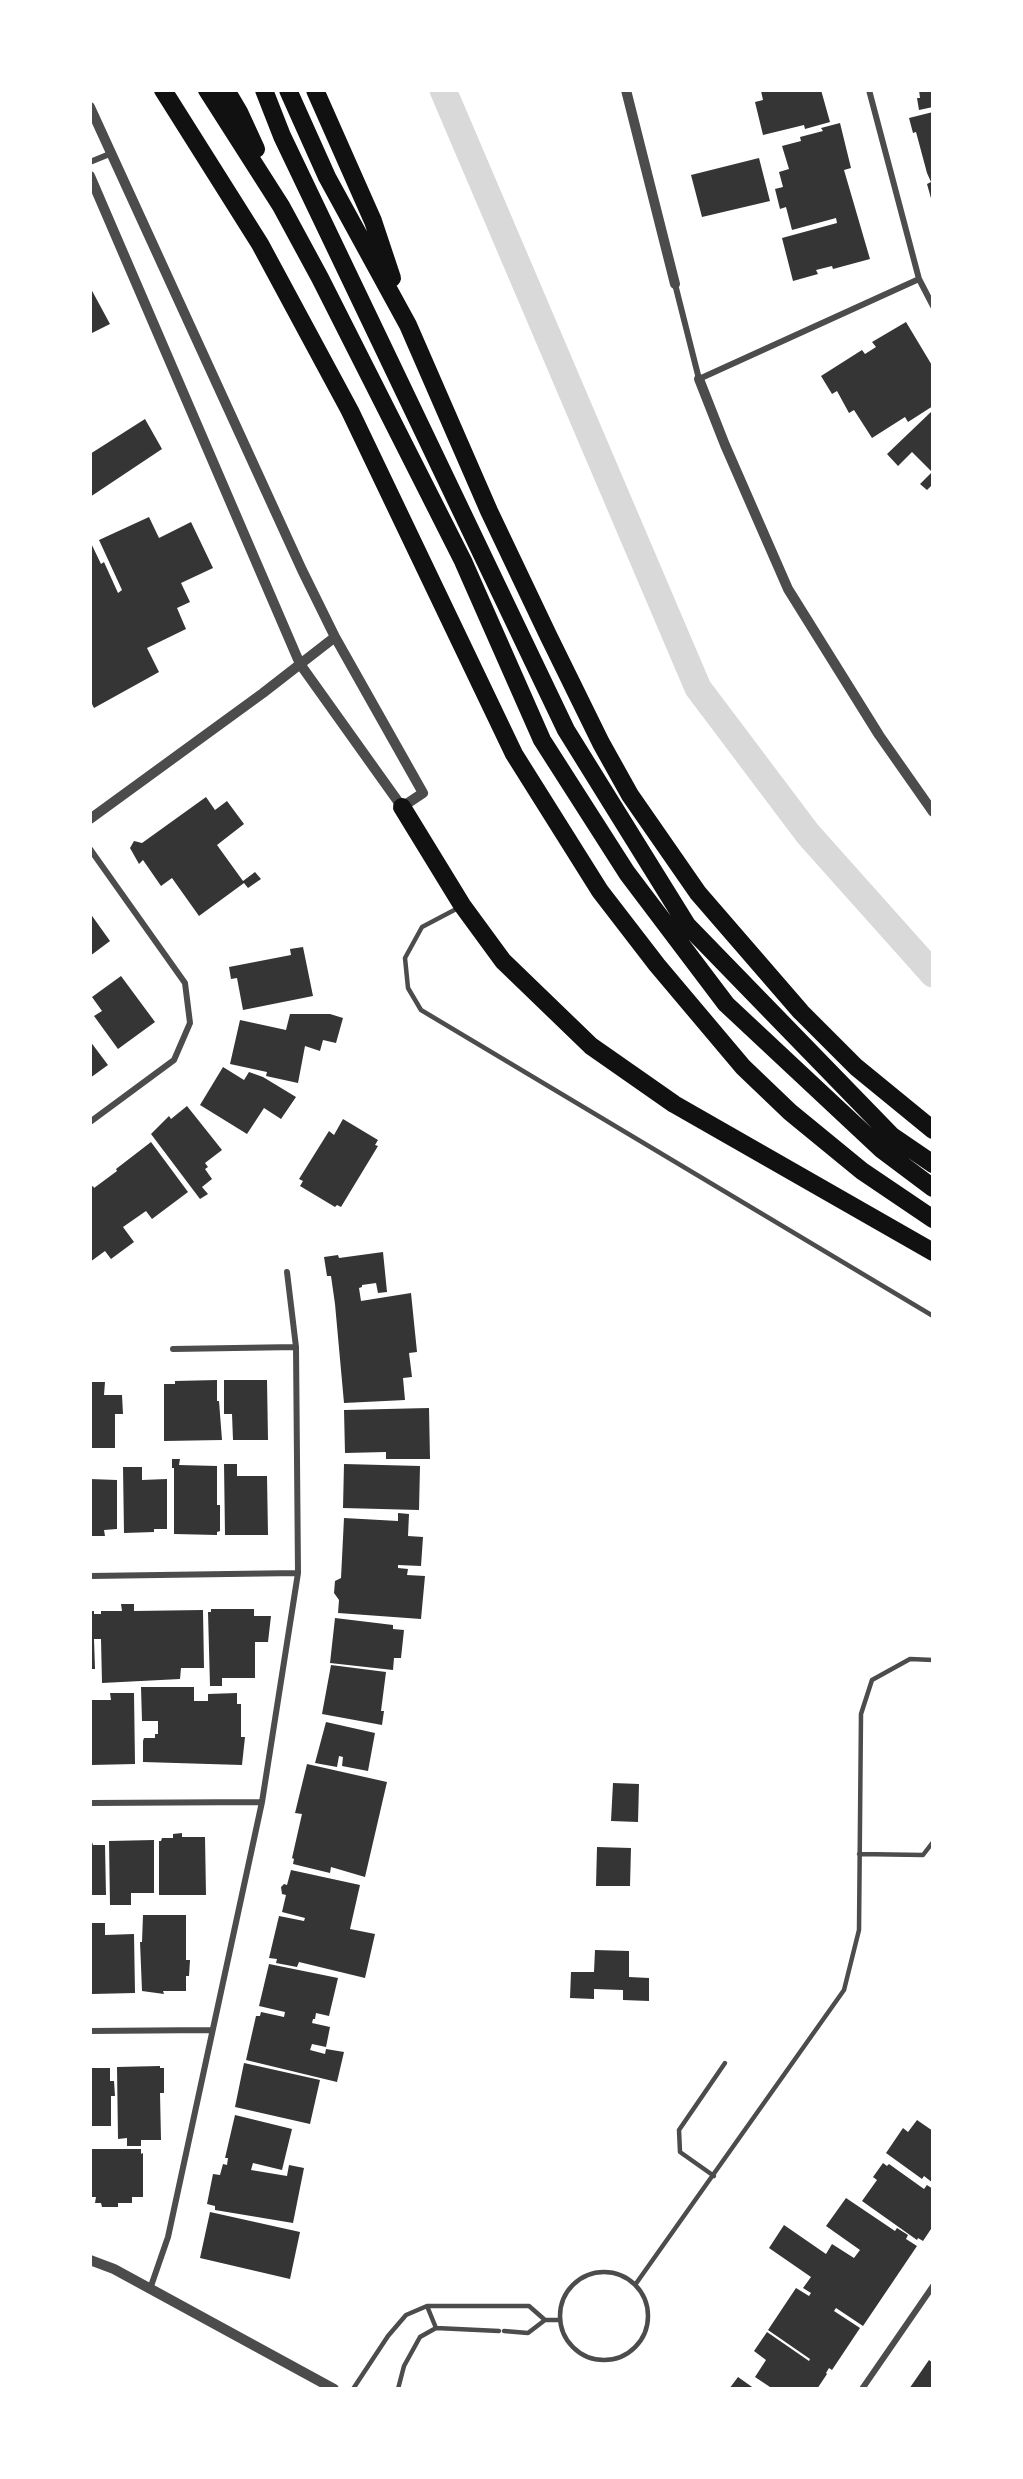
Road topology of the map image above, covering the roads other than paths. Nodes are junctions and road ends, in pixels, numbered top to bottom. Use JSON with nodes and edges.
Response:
{"nodes":[{"id":1,"x":163,"y":90,"type":"edge"},
{"id":2,"x":207,"y":90,"type":"edge"},
{"id":3,"x":226,"y":90,"type":"edge"},
{"id":4,"x":254,"y":90,"type":"edge"},
{"id":5,"x":264,"y":90,"type":"edge"},
{"id":6,"x":288,"y":90,"type":"edge"},
{"id":7,"x":315,"y":90,"type":"edge"},
{"id":8,"x":626,"y":90,"type":"edge"},
{"id":9,"x":869,"y":90,"type":"edge"},
{"id":10,"x":90,"y":107,"type":"edge"},
{"id":11,"x":282,"y":136,"type":"junction"},
{"id":12,"x":112,"y":153,"type":"junction"},
{"id":13,"x":90,"y":162,"type":"edge"},
{"id":14,"x":90,"y":176,"type":"edge"},
{"id":15,"x":280,"y":206,"type":"junction"},
{"id":16,"x":918,"y":279,"type":"junction"},
{"id":17,"x":675,"y":284,"type":"joint"},
{"id":18,"x":933,"y":306,"type":"edge"},
{"id":19,"x":408,"y":325,"type":"junction"},
{"id":20,"x":699,"y":379,"type":"junction"},
{"id":21,"x":335,"y":637,"type":"junction"},
{"id":22,"x":300,"y":664,"type":"junction"},
{"id":23,"x":402,"y":807,"type":"junction"},
{"id":24,"x":933,"y":812,"type":"edge"},
{"id":25,"x":90,"y":819,"type":"edge"},
{"id":26,"x":90,"y":849,"type":"edge"},
{"id":27,"x":462,"y":905,"type":"junction"},
{"id":28,"x":90,"y":1122,"type":"edge"},
{"id":29,"x":933,"y":1130,"type":"edge"},
{"id":30,"x":933,"y":1164,"type":"edge"},
{"id":31,"x":933,"y":1188,"type":"edge"},
{"id":32,"x":933,"y":1219,"type":"edge"},
{"id":33,"x":933,"y":1252,"type":"edge"},
{"id":34,"x":287,"y":1272,"type":"dead end"},
{"id":35,"x":933,"y":1316,"type":"edge"},
{"id":36,"x":296,"y":1347,"type":"junction"},
{"id":37,"x":173,"y":1349,"type":"dead end"},
{"id":38,"x":298,"y":1573,"type":"junction"},
{"id":39,"x":90,"y":1576,"type":"edge"},
{"id":40,"x":933,"y":1660,"type":"edge"},
{"id":41,"x":261,"y":1802,"type":"junction"},
{"id":42,"x":90,"y":1803,"type":"edge"},
{"id":43,"x":933,"y":1842,"type":"edge"},
{"id":44,"x":860,"y":1854,"type":"junction"},
{"id":45,"x":211,"y":2030,"type":"junction"},
{"id":46,"x":90,"y":2031,"type":"edge"},
{"id":47,"x":725,"y":2063,"type":"dead end"},
{"id":48,"x":714,"y":2176,"type":"junction"},
{"id":49,"x":90,"y":2260,"type":"edge"},
{"id":50,"x":635,"y":2285,"type":"junction"},
{"id":51,"x":933,"y":2286,"type":"edge"},
{"id":52,"x":150,"y":2289,"type":"junction"},
{"id":53,"x":427,"y":2306,"type":"junction"},
{"id":54,"x":545,"y":2320,"type":"junction"},
{"id":55,"x":560,"y":2320,"type":"junction"},
{"id":56,"x":436,"y":2328,"type":"junction"},
{"id":57,"x":334,"y":2389,"type":"edge"},
{"id":58,"x":353,"y":2389,"type":"edge"},
{"id":59,"x":398,"y":2389,"type":"edge"},
{"id":60,"x":862,"y":2389,"type":"edge"}],
"edges":[{"from":1,"to":32,"type":"highway"},
{"from":2,"to":15,"type":"highway"},
{"from":3,"to":15,"type":"highway"},
{"from":4,"to":11,"type":"highway"},
{"from":5,"to":11,"type":"highway"},
{"from":6,"to":19,"type":"highway"},
{"from":7,"to":19,"type":"highway"},
{"from":8,"to":17,"type":"street"},
{"from":9,"to":16,"type":"street"},
{"from":10,"to":12,"type":"street"},
{"from":11,"to":30,"type":"highway"},
{"from":12,"to":13,"type":"street"},
{"from":12,"to":21,"type":"street"},
{"from":14,"to":22,"type":"street"},
{"from":15,"to":31,"type":"highway"},
{"from":16,"to":18,"type":"street"},
{"from":16,"to":20,"type":"street"},
{"from":17,"to":20,"type":"street"},
{"from":19,"to":29,"type":"highway"},
{"from":20,"to":24,"type":"street"},
{"from":21,"to":22,"type":"street"},
{"from":21,"to":23,"type":"street"},
{"from":22,"to":23,"type":"street"},
{"from":22,"to":25,"type":"street"},
{"from":23,"to":27,"type":"highway"},
{"from":26,"to":28,"type":"street"},
{"from":27,"to":33,"type":"highway"},
{"from":27,"to":35,"type":"lane"},
{"from":34,"to":36,"type":"street"},
{"from":36,"to":37,"type":"street"},
{"from":36,"to":38,"type":"street"},
{"from":38,"to":39,"type":"street"},
{"from":38,"to":41,"type":"street"},
{"from":40,"to":44,"type":"lane"},
{"from":41,"to":42,"type":"street"},
{"from":41,"to":45,"type":"street"},
{"from":43,"to":44,"type":"lane"},
{"from":44,"to":48,"type":"lane"},
{"from":45,"to":46,"type":"street"},
{"from":45,"to":52,"type":"street"},
{"from":47,"to":48,"type":"lane"},
{"from":48,"to":50,"type":"lane"},
{"from":49,"to":52,"type":"street"},
{"from":50,"to":55,"type":"lane"},
{"from":50,"to":55,"type":"lane"},
{"from":51,"to":60,"type":"street"},
{"from":52,"to":57,"type":"street"},
{"from":53,"to":54,"type":"lane"},
{"from":53,"to":56,"type":"lane"},
{"from":53,"to":58,"type":"lane"},
{"from":54,"to":55,"type":"lane"},
{"from":54,"to":56,"type":"lane"},
{"from":56,"to":59,"type":"lane"}]}
